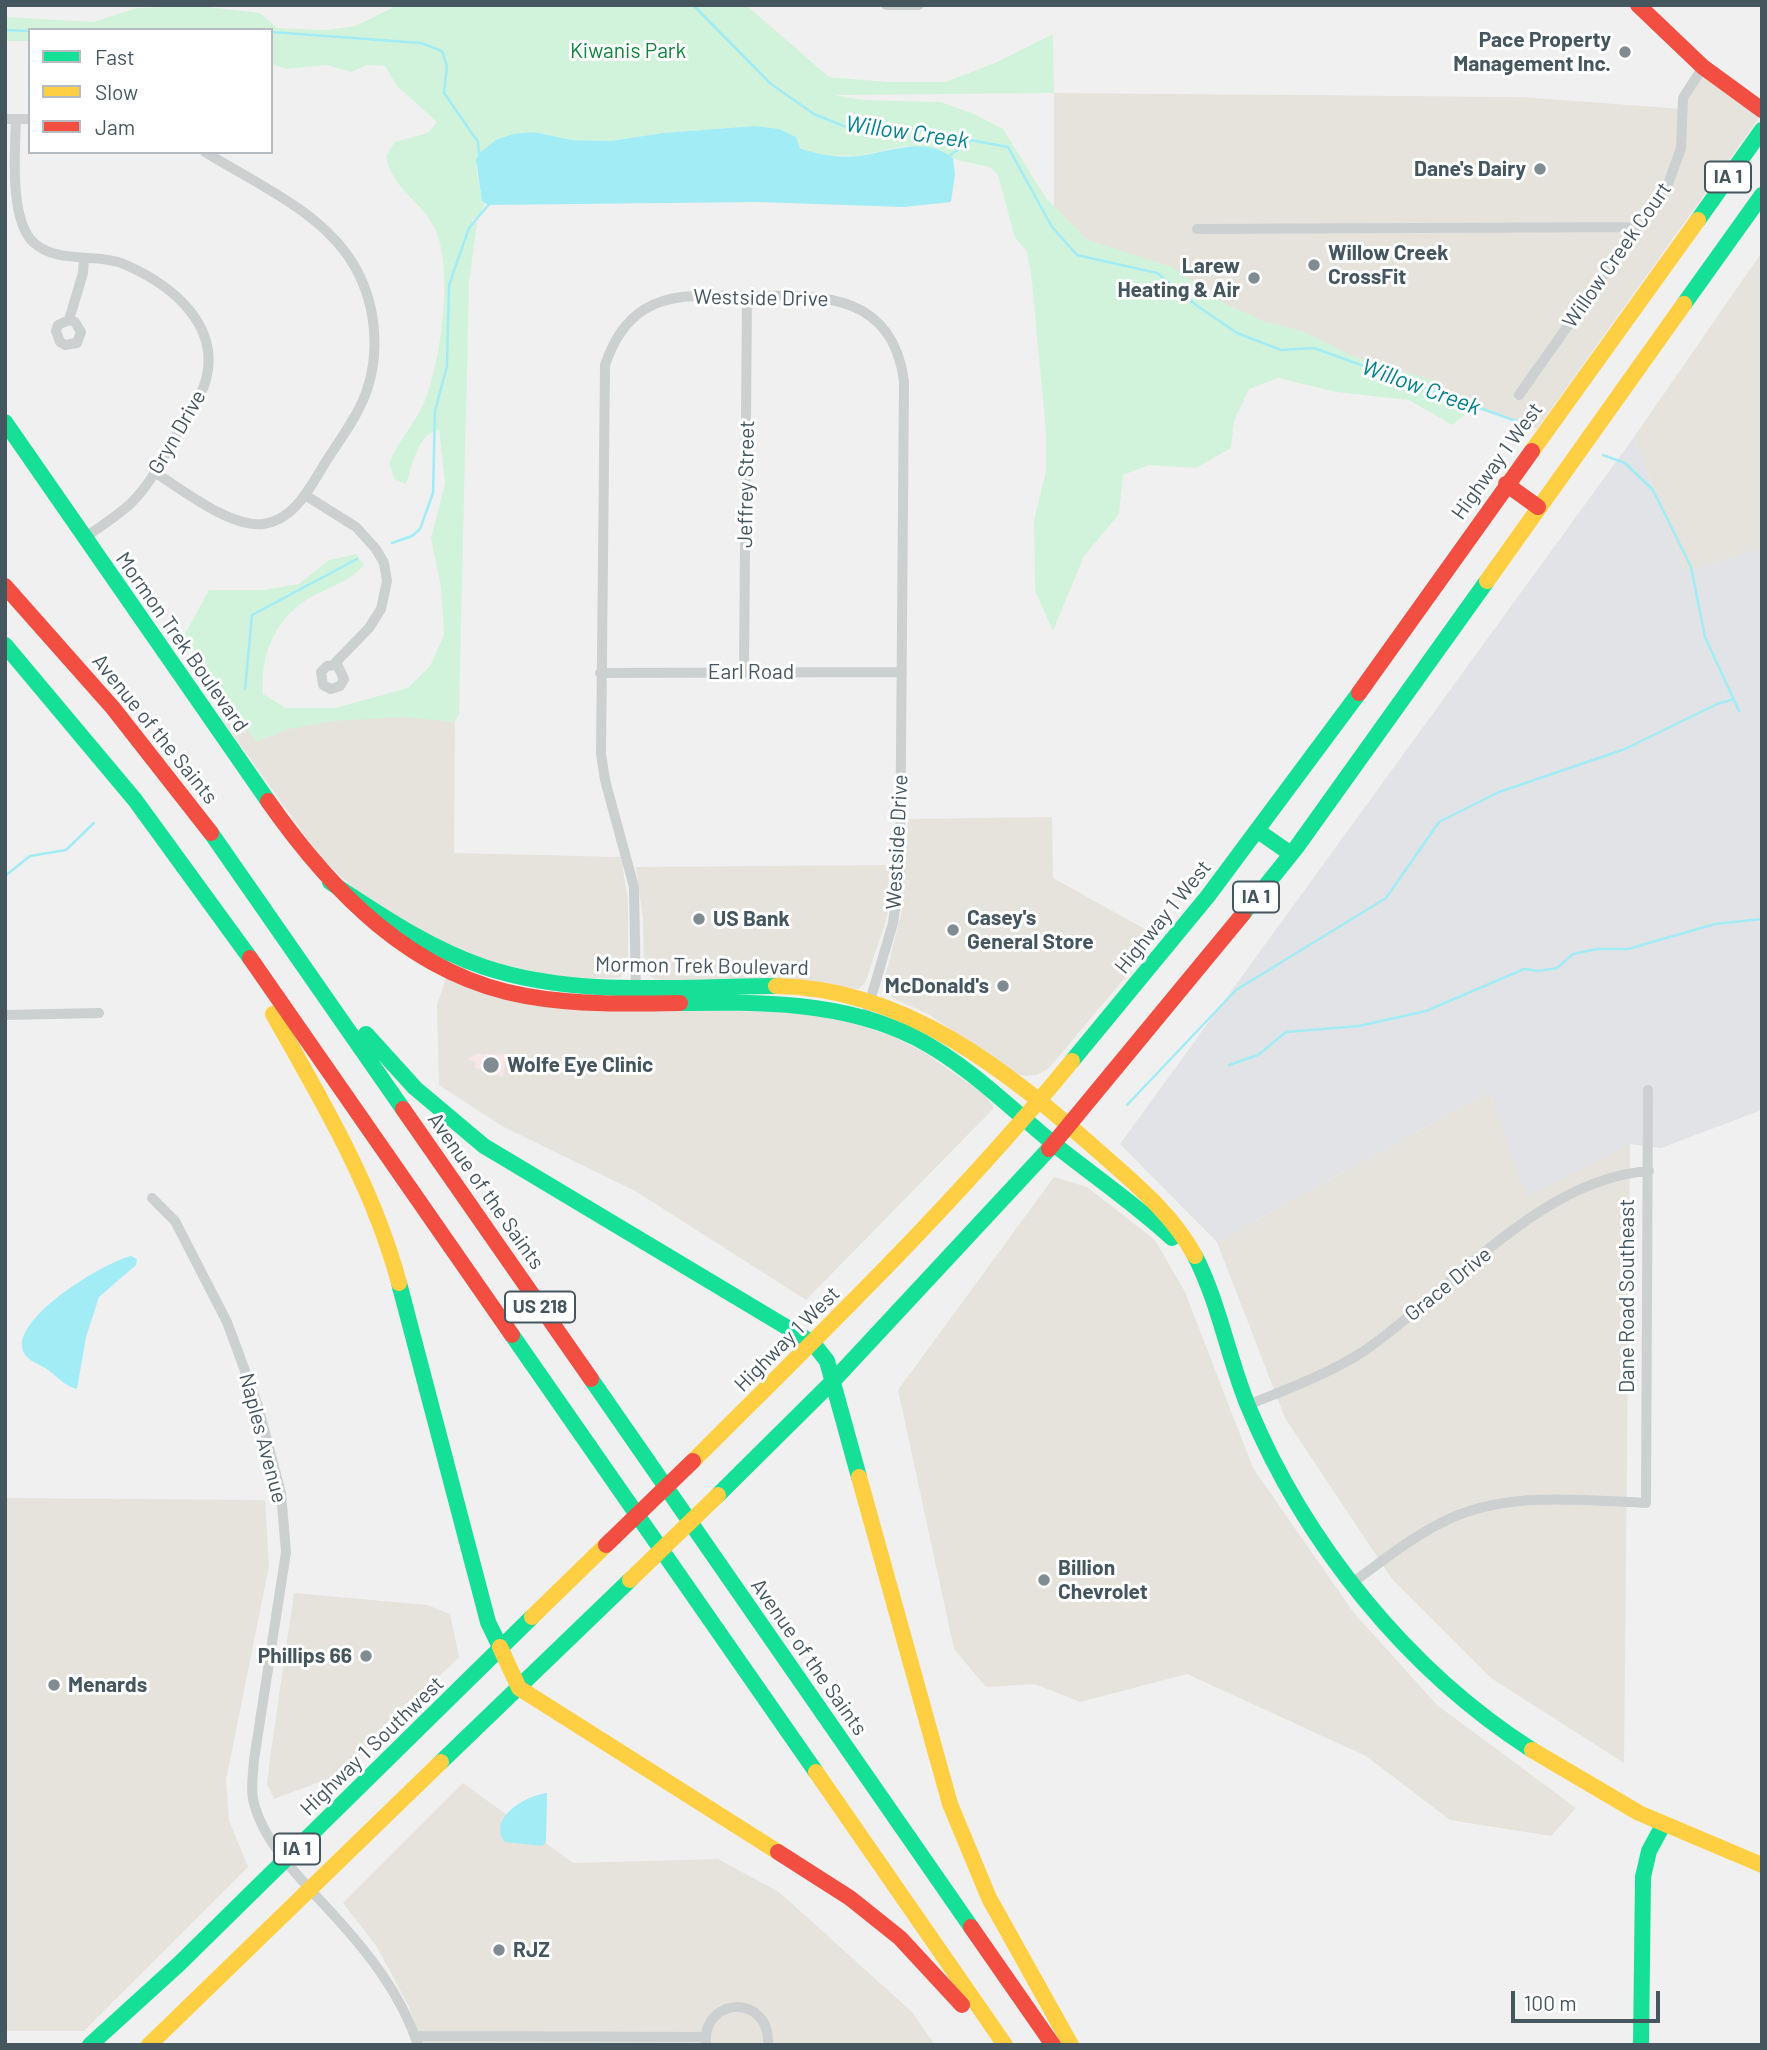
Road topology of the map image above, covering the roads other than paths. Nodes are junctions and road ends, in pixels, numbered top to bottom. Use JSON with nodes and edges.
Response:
{"nodes":[{"id":1,"x":886,"y":5,"type":"edge"},
{"id":2,"x":919,"y":5,"type":"edge"},
{"id":3,"x":1638,"y":5,"type":"edge"},
{"id":4,"x":1703,"y":67,"type":"junction"},
{"id":5,"x":1762,"y":110,"type":"edge"},
{"id":6,"x":10,"y":119,"type":"edge"},
{"id":7,"x":28,"y":119,"type":"edge"},
{"id":8,"x":1762,"y":130,"type":"edge"},
{"id":9,"x":208,"y":154,"type":"edge"},
{"id":10,"x":1762,"y":195,"type":"edge"},
{"id":11,"x":1637,"y":227,"type":"junction"},
{"id":12,"x":1197,"y":229,"type":"dead end"},
{"id":13,"x":84,"y":258,"type":"junction"},
{"id":14,"x":747,"y":296,"type":"junction"},
{"id":15,"x":69,"y":320,"type":"dead end"},
{"id":16,"x":1518,"y":395,"type":"dead end"},
{"id":17,"x":5,"y":422,"type":"edge"},
{"id":18,"x":154,"y":472,"type":"junction"},
{"id":19,"x":1506,"y":484,"type":"junction"},
{"id":20,"x":305,"y":495,"type":"junction"},
{"id":21,"x":1538,"y":508,"type":"junction"},
{"id":22,"x":84,"y":538,"type":"junction"},
{"id":23,"x":5,"y":586,"type":"edge"},
{"id":24,"x":5,"y":645,"type":"edge"},
{"id":25,"x":335,"y":665,"type":"dead end"},
{"id":26,"x":744,"y":672,"type":"junction"},
{"id":27,"x":902,"y":672,"type":"junction"},
{"id":28,"x":600,"y":673,"type":"junction"},
{"id":29,"x":1258,"y":831,"type":"junction"},
{"id":30,"x":1291,"y":854,"type":"junction"},
{"id":31,"x":180,"y":859,"type":"junction"},
{"id":32,"x":330,"y":882,"type":"junction"},
{"id":33,"x":253,"y":894,"type":"junction"},
{"id":34,"x":636,"y":985,"type":"junction"},
{"id":35,"x":871,"y":1001,"type":"junction"},
{"id":36,"x":636,"y":1003,"type":"junction"},
{"id":37,"x":100,"y":1013,"type":"dead end"},
{"id":38,"x":5,"y":1015,"type":"edge"},
{"id":39,"x":865,"y":1018,"type":"junction"},
{"id":40,"x":1648,"y":1090,"type":"dead end"},
{"id":41,"x":1040,"y":1102,"type":"junction"},
{"id":42,"x":1025,"y":1119,"type":"junction"},
{"id":43,"x":1068,"y":1125,"type":"junction"},
{"id":44,"x":1053,"y":1143,"type":"junction"},
{"id":45,"x":1649,"y":1171,"type":"junction"},
{"id":46,"x":152,"y":1198,"type":"dead end"},
{"id":47,"x":1201,"y":1271,"type":"junction"},
{"id":48,"x":814,"y":1343,"type":"junction"},
{"id":49,"x":834,"y":1380,"type":"junction"},
{"id":50,"x":1248,"y":1405,"type":"junction"},
{"id":51,"x":1352,"y":1583,"type":"junction"},
{"id":52,"x":500,"y":1650,"type":"junction"},
{"id":53,"x":519,"y":1688,"type":"junction"},
{"id":54,"x":1662,"y":1827,"type":"junction"},
{"id":55,"x":286,"y":1860,"type":"junction"},
{"id":56,"x":1762,"y":1865,"type":"edge"},
{"id":57,"x":310,"y":1889,"type":"junction"},
{"id":58,"x":416,"y":2040,"type":"edge"},
{"id":59,"x":706,"y":2041,"type":"edge"},
{"id":60,"x":90,"y":2045,"type":"edge"},
{"id":61,"x":149,"y":2045,"type":"edge"},
{"id":62,"x":768,"y":2045,"type":"edge"},
{"id":63,"x":993,"y":2045,"type":"edge"},
{"id":64,"x":1005,"y":2045,"type":"edge"},
{"id":65,"x":1054,"y":2045,"type":"edge"},
{"id":66,"x":1071,"y":2045,"type":"edge"},
{"id":67,"x":1641,"y":2045,"type":"edge"}],
"edges":[{"from":1,"to":2,"type":"street"},
{"from":3,"to":4,"type":"main road"},
{"from":4,"to":5,"type":"main road"},
{"from":4,"to":11,"type":"street","name":"Willow Creek Court"},
{"from":6,"to":7,"type":"street"},
{"from":6,"to":13,"type":"street","name":"Gryn Drive"},
{"from":8,"to":19,"type":"main road","name":"Highway 1 West","number":"IA 1"},
{"from":9,"to":20,"type":"street"},
{"from":10,"to":21,"type":"main road","number":"IA 1"},
{"from":11,"to":12,"type":"street"},
{"from":11,"to":16,"type":"street","name":"Willow Creek Court"},
{"from":13,"to":15,"type":"street"},
{"from":13,"to":18,"type":"street","name":"Gryn Drive"},
{"from":14,"to":26,"type":"street","name":"Jeffrey Street"},
{"from":14,"to":27,"type":"street","name":"Westside Drive"},
{"from":14,"to":28,"type":"street","name":"Westside Drive"},
{"from":17,"to":22,"type":"main road","name":"Mormon Trek Boulevard"},
{"from":18,"to":20,"type":"street"},
{"from":18,"to":22,"type":"street","name":"Gryn Drive"},
{"from":19,"to":21,"type":"main road"},
{"from":19,"to":29,"type":"main road","name":"Highway 1 West","number":"IA 1"},
{"from":20,"to":25,"type":"street"},
{"from":21,"to":30,"type":"main road","number":"IA 1"},
{"from":22,"to":32,"type":"main road","name":"Mormon Trek Boulevard"},
{"from":23,"to":33,"type":"main road","name":"Avenue of the Saints","number":"US 218"},
{"from":24,"to":31,"type":"main road","number":"US 218"},
{"from":26,"to":27,"type":"street","name":"Earl Road"},
{"from":26,"to":28,"type":"street","name":"Earl Road"},
{"from":27,"to":35,"type":"street","name":"Westside Drive"},
{"from":28,"to":34,"type":"street","name":"Westside Drive"},
{"from":29,"to":30,"type":"main road"},
{"from":29,"to":41,"type":"main road","name":"Highway 1 West","number":"IA 1"},
{"from":30,"to":43,"type":"main road","number":"IA 1"},
{"from":31,"to":52,"type":"main road"},
{"from":31,"to":64,"type":"main road","number":"US 218"},
{"from":32,"to":34,"type":"main road","name":"Mormon Trek Boulevard"},
{"from":32,"to":36,"type":"main road","name":"Mormon Trek Boulevard"},
{"from":33,"to":48,"type":"main road"},
{"from":33,"to":65,"type":"main road","name":"Avenue of the Saints","number":"US 218"},
{"from":34,"to":35,"type":"main road","name":"Mormon Trek Boulevard"},
{"from":34,"to":36,"type":"street","name":"Westside Drive"},
{"from":35,"to":39,"type":"street","name":"Westside Drive"},
{"from":35,"to":41,"type":"main road","name":"Mormon Trek Boulevard"},
{"from":36,"to":39,"type":"main road","name":"Mormon Trek Boulevard"},
{"from":37,"to":38,"type":"street"},
{"from":39,"to":42,"type":"main road","name":"Mormon Trek Boulevard"},
{"from":40,"to":45,"type":"street","name":"Dane Road Southeast"},
{"from":41,"to":42,"type":"main road","name":"Highway 1 West","number":"IA 1"},
{"from":41,"to":43,"type":"main road","name":"Mormon Trek Boulevard"},
{"from":42,"to":44,"type":"main road","name":"Mormon Trek Boulevard"},
{"from":42,"to":48,"type":"main road","name":"Highway 1 West","number":"IA 1"},
{"from":43,"to":44,"type":"main road","number":"IA 1"},
{"from":43,"to":47,"type":"main road","name":"Mormon Trek Boulevard"},
{"from":44,"to":47,"type":"main road","name":"Mormon Trek Boulevard"},
{"from":44,"to":49,"type":"main road","number":"IA 1"},
{"from":45,"to":50,"type":"street","name":"Grace Drive"},
{"from":45,"to":51,"type":"street","name":"Dane Road Southeast"},
{"from":46,"to":55,"type":"street","name":"Naples Avenue"},
{"from":47,"to":50,"type":"main road","name":"Mormon Trek Boulevard"},
{"from":48,"to":49,"type":"main road"},
{"from":48,"to":52,"type":"main road","name":"Highway 1 West","number":"IA 1","bridge":true},
{"from":49,"to":53,"type":"main road","number":"IA 1","bridge":true},
{"from":49,"to":66,"type":"main road"},
{"from":50,"to":51,"type":"main road","name":"Mormon Trek Boulevard"},
{"from":51,"to":54,"type":"main road","name":"Mormon Trek Boulevard"},
{"from":52,"to":53,"type":"main road"},
{"from":52,"to":55,"type":"main road","name":"Highway 1 Southwest","number":"IA 1"},
{"from":53,"to":57,"type":"main road","number":"IA 1"},
{"from":53,"to":63,"type":"main road"},
{"from":54,"to":56,"type":"main road","name":"Mormon Trek Boulevard"},
{"from":54,"to":67,"type":"main road"},
{"from":55,"to":57,"type":"street","name":"Naples Avenue"},
{"from":55,"to":60,"type":"main road","name":"Highway 1 Southwest","number":"IA 1"},
{"from":57,"to":58,"type":"street","name":"Naples Avenue"},
{"from":57,"to":61,"type":"main road","number":"IA 1"},
{"from":58,"to":59,"type":"street"},
{"from":59,"to":62,"type":"street"}]}
